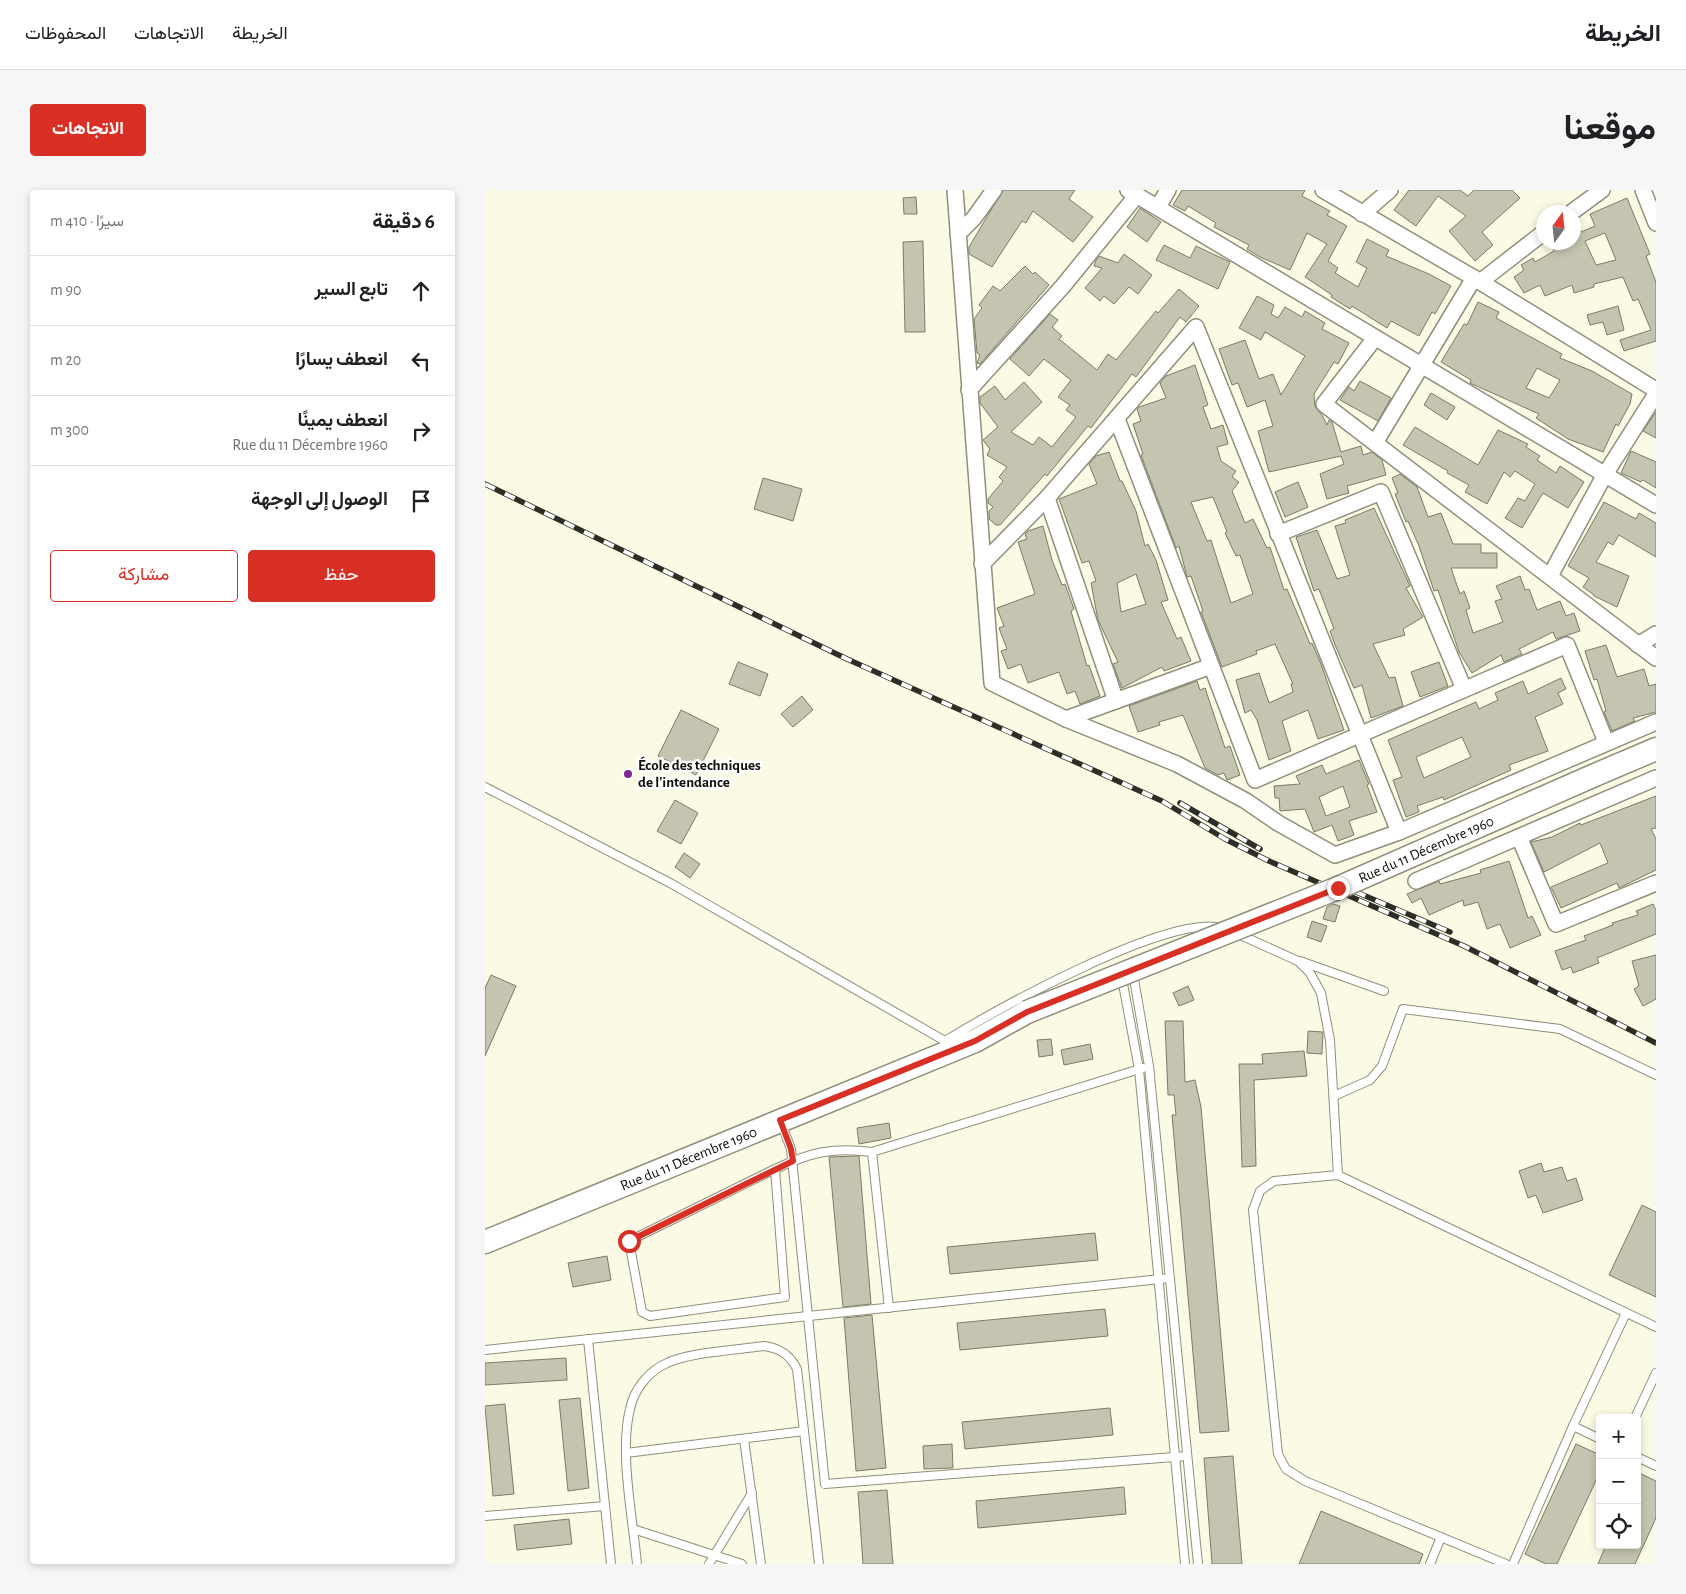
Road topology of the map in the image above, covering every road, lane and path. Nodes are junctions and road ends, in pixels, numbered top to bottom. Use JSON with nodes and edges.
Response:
{"nodes":[{"id":1,"x":955,"y":190,"type":"edge"},
{"id":2,"x":994,"y":190,"type":"edge"},
{"id":3,"x":1168,"y":190,"type":"edge"},
{"id":4,"x":1323,"y":190,"type":"edge"},
{"id":5,"x":1390,"y":190,"type":"edge"},
{"id":6,"x":1602,"y":190,"type":"edge"},
{"id":7,"x":1643,"y":190,"type":"edge"},
{"id":8,"x":1133,"y":192,"type":"edge"},
{"id":9,"x":1581,"y":205,"type":"edge"},
{"id":10,"x":1158,"y":207,"type":"junction"},
{"id":11,"x":1362,"y":214,"type":"junction"},
{"id":12,"x":1656,"y":222,"type":"edge"},
{"id":13,"x":958,"y":234,"type":"junction"},
{"id":14,"x":1536,"y":239,"type":"edge"},
{"id":15,"x":1477,"y":280,"type":"junction"},
{"id":16,"x":1375,"y":338,"type":"junction"},
{"id":17,"x":1424,"y":366,"type":"junction"},
{"id":18,"x":969,"y":390,"type":"junction"},
{"id":19,"x":1656,"y":392,"type":"edge"},
{"id":20,"x":1117,"y":419,"type":"junction"},
{"id":21,"x":1375,"y":443,"type":"junction"},
{"id":22,"x":1604,"y":476,"type":"junction"},
{"id":23,"x":1047,"y":498,"type":"junction"},
{"id":24,"x":1656,"y":505,"type":"edge"},
{"id":25,"x":1278,"y":534,"type":"junction"},
{"id":26,"x":982,"y":564,"type":"junction"},
{"id":27,"x":1550,"y":576,"type":"junction"},
{"id":28,"x":1656,"y":634,"type":"edge"},
{"id":29,"x":1639,"y":645,"type":"junction"},
{"id":30,"x":1656,"y":658,"type":"edge"},
{"id":31,"x":1211,"y":666,"type":"junction"},
{"id":32,"x":1463,"y":689,"type":"junction"},
{"id":33,"x":1115,"y":701,"type":"junction"},
{"id":34,"x":1066,"y":719,"type":"junction"},
{"id":35,"x":1656,"y":722,"type":"edge"},
{"id":36,"x":1360,"y":734,"type":"junction"},
{"id":37,"x":1606,"y":742,"type":"junction"},
{"id":38,"x":1656,"y":749,"type":"edge"},
{"id":39,"x":1656,"y":778,"type":"edge"},
{"id":40,"x":485,"y":787,"type":"edge"},
{"id":41,"x":1399,"y":832,"type":"junction"},
{"id":42,"x":1519,"y":836,"type":"junction"},
{"id":43,"x":1416,"y":881,"type":"dead end"},
{"id":44,"x":1656,"y":883,"type":"edge"},
{"id":45,"x":1242,"y":935,"type":"junction"},
{"id":46,"x":1298,"y":961,"type":"junction"},
{"id":47,"x":1134,"y":979,"type":"junction"},
{"id":48,"x":1384,"y":992,"type":"dead end"},
{"id":49,"x":1029,"y":1016,"type":"junction"},
{"id":50,"x":945,"y":1041,"type":"junction"},
{"id":51,"x":1149,"y":1066,"type":"junction"},
{"id":52,"x":1139,"y":1069,"type":"junction"},
{"id":53,"x":1656,"y":1075,"type":"edge"},
{"id":54,"x":1334,"y":1096,"type":"junction"},
{"id":55,"x":780,"y":1120,"type":"junction"},
{"id":56,"x":872,"y":1152,"type":"junction"},
{"id":57,"x":793,"y":1161,"type":"junction"},
{"id":58,"x":775,"y":1170,"type":"junction"},
{"id":59,"x":1338,"y":1175,"type":"junction"},
{"id":60,"x":485,"y":1233,"type":"edge"},
{"id":61,"x":485,"y":1242,"type":"edge"},
{"id":62,"x":1170,"y":1278,"type":"junction"},
{"id":63,"x":1159,"y":1280,"type":"junction"},
{"id":64,"x":889,"y":1308,"type":"junction"},
{"id":65,"x":1626,"y":1313,"type":"junction"},
{"id":66,"x":808,"y":1316,"type":"junction"},
{"id":67,"x":1656,"y":1327,"type":"edge"},
{"id":68,"x":588,"y":1339,"type":"junction"},
{"id":69,"x":485,"y":1350,"type":"edge"},
{"id":70,"x":1656,"y":1373,"type":"edge"},
{"id":71,"x":1637,"y":1414,"type":"edge"},
{"id":72,"x":1573,"y":1426,"type":"junction"},
{"id":73,"x":804,"y":1432,"type":"junction"},
{"id":74,"x":1596,"y":1437,"type":"edge"},
{"id":75,"x":744,"y":1439,"type":"junction"},
{"id":76,"x":626,"y":1453,"type":"junction"},
{"id":77,"x":1187,"y":1456,"type":"junction"},
{"id":78,"x":1175,"y":1457,"type":"junction"},
{"id":79,"x":1641,"y":1459,"type":"edge"},
{"id":80,"x":1656,"y":1466,"type":"edge"},
{"id":81,"x":752,"y":1494,"type":"junction"},
{"id":82,"x":605,"y":1506,"type":"junction"},
{"id":83,"x":485,"y":1516,"type":"edge"},
{"id":84,"x":633,"y":1529,"type":"junction"},
{"id":85,"x":1441,"y":1536,"type":"junction"},
{"id":86,"x":713,"y":1556,"type":"junction"},
{"id":87,"x":611,"y":1564,"type":"edge"},
{"id":88,"x":637,"y":1564,"type":"edge"},
{"id":89,"x":709,"y":1564,"type":"edge"},
{"id":90,"x":742,"y":1564,"type":"edge"},
{"id":91,"x":761,"y":1564,"type":"edge"},
{"id":92,"x":819,"y":1564,"type":"edge"},
{"id":93,"x":1185,"y":1564,"type":"edge"},
{"id":94,"x":1198,"y":1564,"type":"edge"},
{"id":95,"x":1429,"y":1564,"type":"edge"},
{"id":96,"x":1506,"y":1564,"type":"edge"},
{"id":97,"x":1513,"y":1564,"type":"edge"}],
"edges":[{"from":1,"to":13,"type":"street"},
{"from":2,"to":13,"type":"street"},
{"from":3,"to":10,"type":"street"},
{"from":4,"to":11,"type":"street"},
{"from":5,"to":11,"type":"street"},
{"from":6,"to":9,"type":"street"},
{"from":7,"to":12,"type":"street"},
{"from":8,"to":10,"type":"street"},
{"from":8,"to":18,"type":"street"},
{"from":10,"to":16,"type":"street"},
{"from":11,"to":15,"type":"street"},
{"from":13,"to":18,"type":"street"},
{"from":14,"to":15,"type":"street"},
{"from":15,"to":17,"type":"street"},
{"from":15,"to":19,"type":"street"},
{"from":16,"to":17,"type":"street"},
{"from":16,"to":21,"type":"street"},
{"from":17,"to":21,"type":"street"},
{"from":17,"to":22,"type":"street"},
{"from":18,"to":26,"type":"street"},
{"from":19,"to":22,"type":"street"},
{"from":20,"to":23,"type":"street"},
{"from":20,"to":25,"type":"street"},
{"from":20,"to":31,"type":"street"},
{"from":21,"to":27,"type":"street"},
{"from":22,"to":24,"type":"street"},
{"from":22,"to":27,"type":"street"},
{"from":23,"to":26,"type":"street"},
{"from":23,"to":33,"type":"street"},
{"from":25,"to":32,"type":"street"},
{"from":25,"to":36,"type":"street"},
{"from":26,"to":34,"type":"street"},
{"from":27,"to":29,"type":"street"},
{"from":28,"to":29,"type":"street"},
{"from":29,"to":30,"type":"street"},
{"from":31,"to":33,"type":"street"},
{"from":31,"to":36,"type":"street"},
{"from":32,"to":36,"type":"street"},
{"from":32,"to":37,"type":"street"},
{"from":33,"to":34,"type":"street"},
{"from":34,"to":41,"type":"street"},
{"from":35,"to":37,"type":"street"},
{"from":36,"to":41,"type":"street"},
{"from":37,"to":41,"type":"street"},
{"from":38,"to":49,"type":"main road","name":"Rue du 11 Décembre 1960","bridge":true},
{"from":39,"to":42,"type":"street"},
{"from":40,"to":50,"type":"lane"},
{"from":42,"to":43,"type":"street"},
{"from":42,"to":44,"type":"street"},
{"from":45,"to":46,"type":"lane"},
{"from":45,"to":47,"type":"lane"},
{"from":45,"to":50,"type":"lane"},
{"from":46,"to":48,"type":"lane"},
{"from":46,"to":54,"type":"lane"},
{"from":47,"to":51,"type":"lane"},
{"from":47,"to":52,"type":"lane"},
{"from":49,"to":50,"type":"main road","name":"Rue du 11 Décembre 1960"},
{"from":49,"to":55,"type":"main road","name":"Rue du 11 Décembre 1960"},
{"from":50,"to":60,"type":"main road","name":"Rue du 11 Décembre 1960"},
{"from":51,"to":52,"type":"lane"},
{"from":51,"to":62,"type":"lane"},
{"from":52,"to":56,"type":"lane"},
{"from":52,"to":63,"type":"lane"},
{"from":53,"to":54,"type":"lane"},
{"from":54,"to":59,"type":"lane"},
{"from":55,"to":57,"type":"lane"},
{"from":55,"to":61,"type":"main road","name":"Rue du 11 Décembre 1960"},
{"from":56,"to":57,"type":"lane"},
{"from":56,"to":64,"type":"lane"},
{"from":57,"to":58,"type":"lane"},
{"from":57,"to":66,"type":"lane"},
{"from":58,"to":58,"type":"lane"},
{"from":59,"to":65,"type":"lane"},
{"from":59,"to":85,"type":"lane"},
{"from":62,"to":63,"type":"lane"},
{"from":62,"to":77,"type":"lane"},
{"from":63,"to":64,"type":"lane"},
{"from":63,"to":78,"type":"lane"},
{"from":64,"to":66,"type":"lane"},
{"from":65,"to":67,"type":"lane"},
{"from":65,"to":72,"type":"lane"},
{"from":66,"to":68,"type":"lane"},
{"from":66,"to":78,"type":"lane"},
{"from":68,"to":69,"type":"lane"},
{"from":68,"to":82,"type":"lane"},
{"from":70,"to":71,"type":"lane"},
{"from":72,"to":74,"type":"lane"},
{"from":72,"to":97,"type":"lane"},
{"from":73,"to":75,"type":"lane"},
{"from":73,"to":76,"type":"lane"},
{"from":73,"to":92,"type":"lane"},
{"from":75,"to":76,"type":"lane"},
{"from":75,"to":81,"type":"lane"},
{"from":76,"to":84,"type":"lane"},
{"from":77,"to":78,"type":"lane"},
{"from":77,"to":94,"type":"lane"},
{"from":78,"to":93,"type":"lane"},
{"from":79,"to":80,"type":"lane"},
{"from":81,"to":86,"type":"lane"},
{"from":81,"to":91,"type":"lane"},
{"from":82,"to":83,"type":"lane"},
{"from":82,"to":87,"type":"lane"},
{"from":84,"to":86,"type":"lane"},
{"from":84,"to":88,"type":"lane"},
{"from":85,"to":95,"type":"lane"},
{"from":85,"to":96,"type":"lane"},
{"from":86,"to":89,"type":"lane"},
{"from":86,"to":90,"type":"lane"}]}
